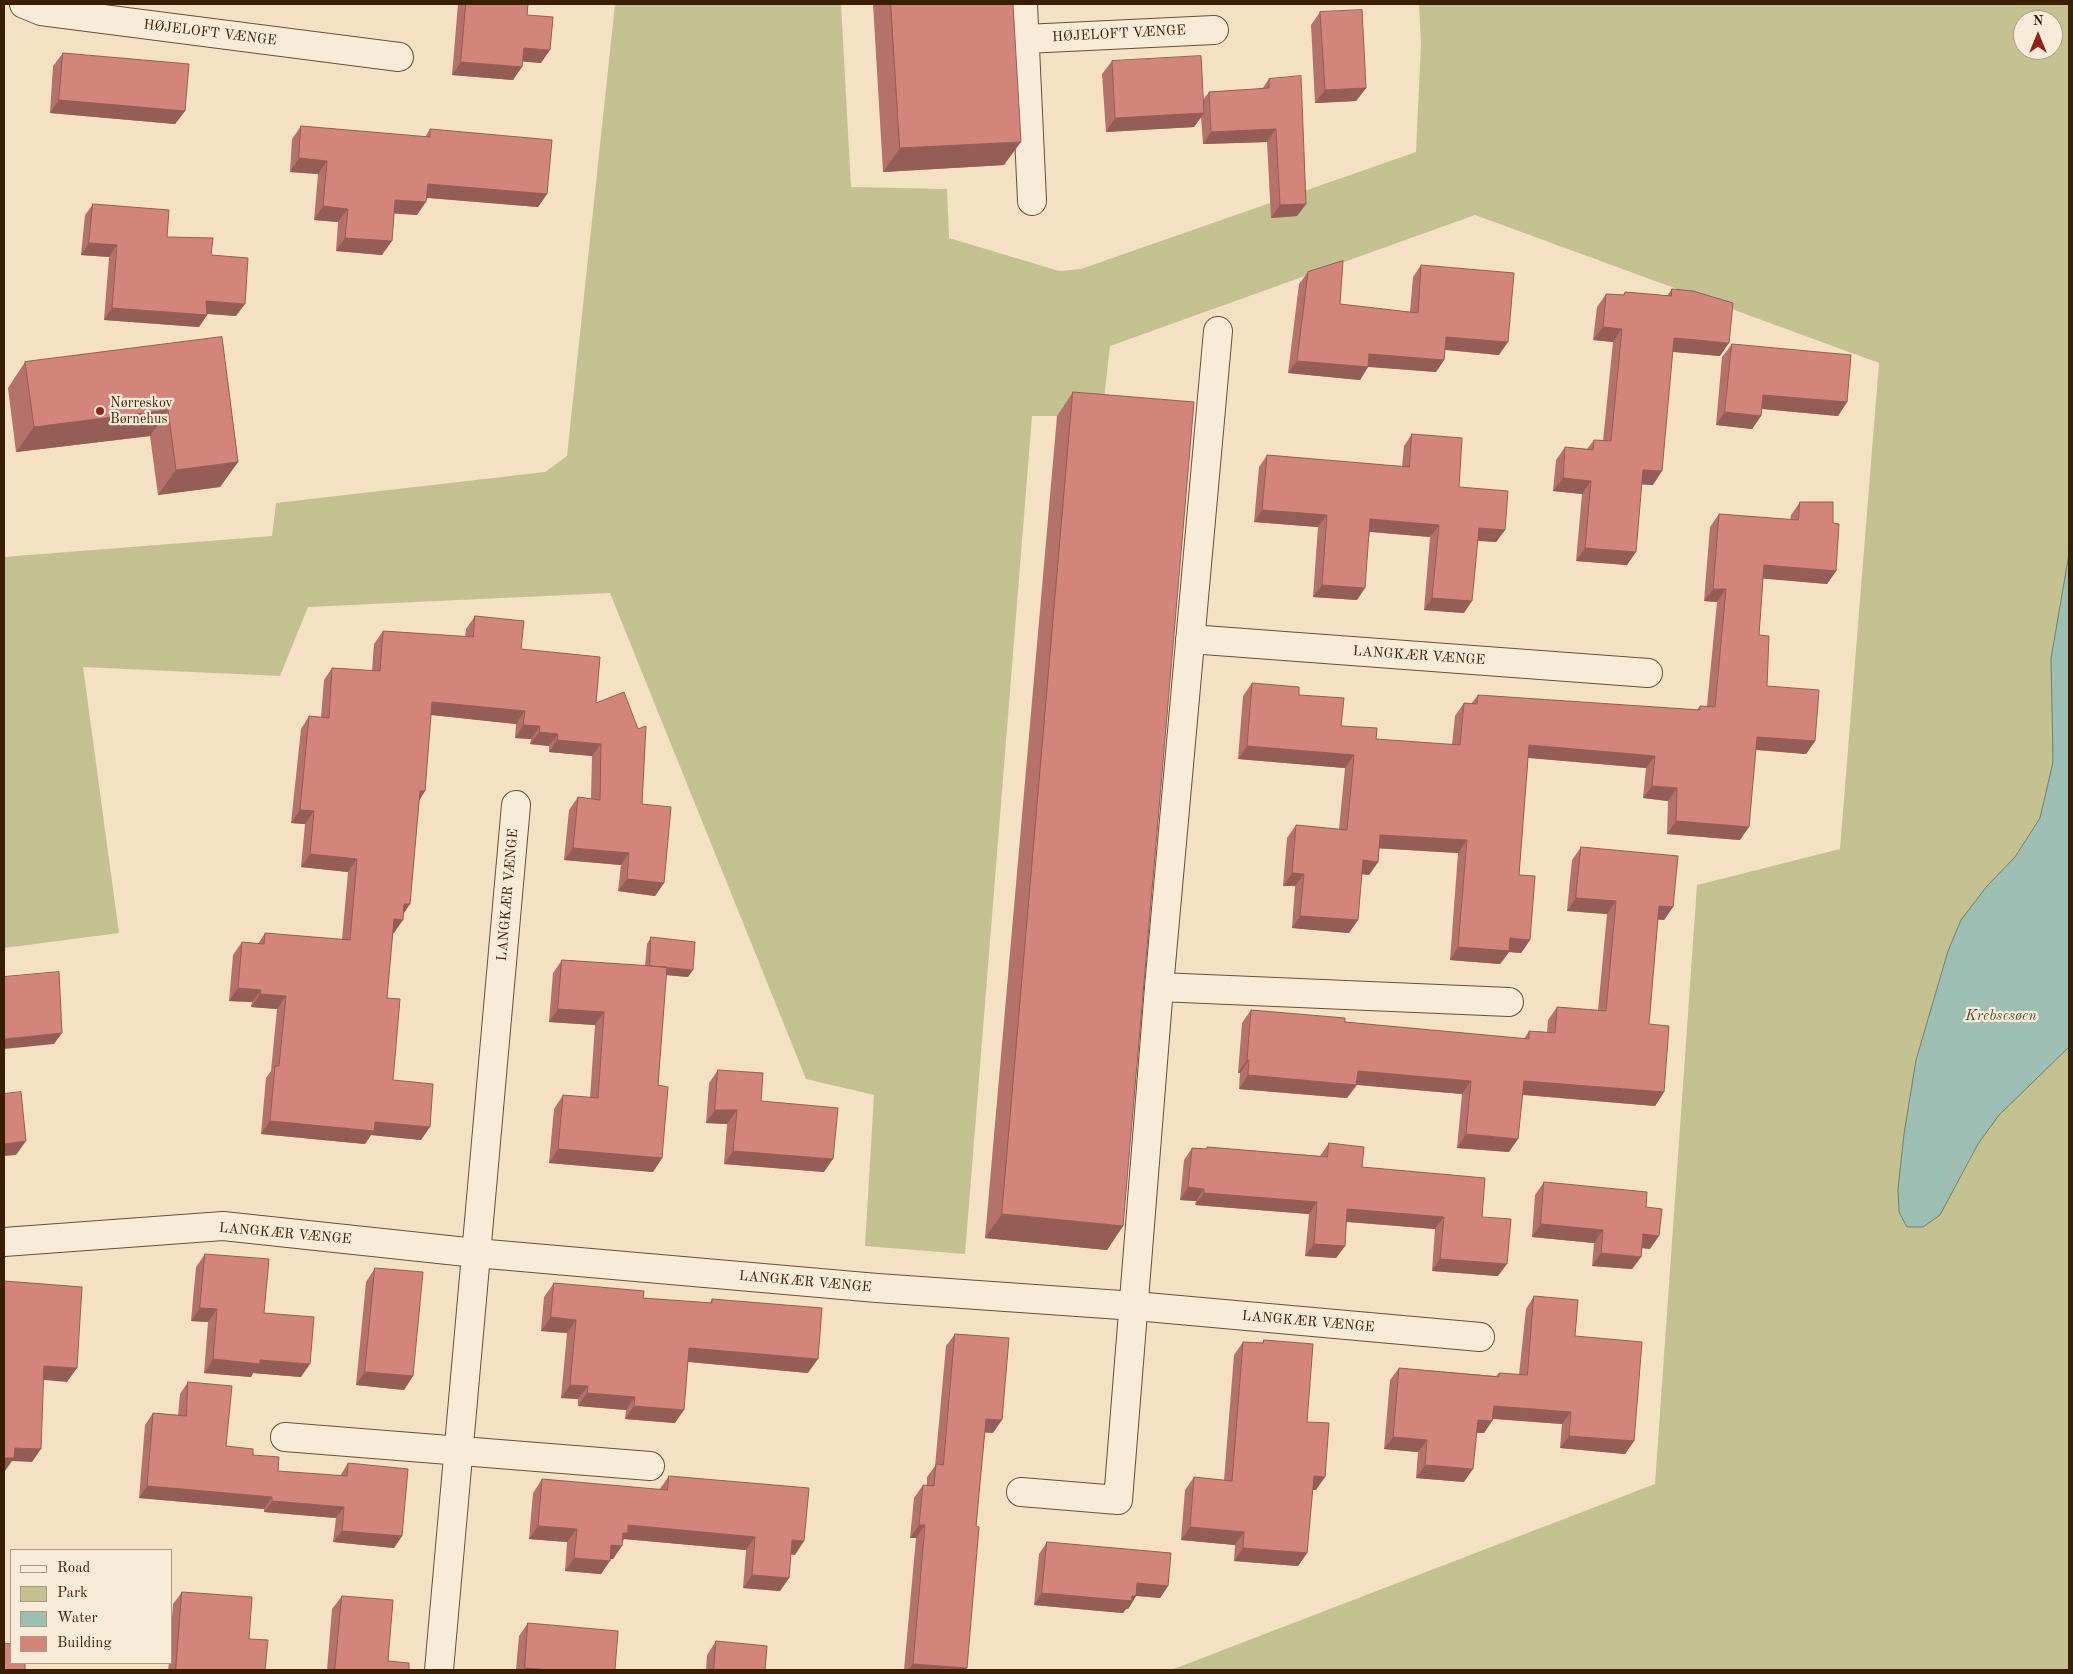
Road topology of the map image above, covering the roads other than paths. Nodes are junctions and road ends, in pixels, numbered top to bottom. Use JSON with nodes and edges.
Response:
{"nodes":[{"id":1,"x":24,"y":4,"type":"edge"},
{"id":2,"x":1023,"y":4,"type":"edge"},
{"id":3,"x":1214,"y":30,"type":"dead end"},
{"id":4,"x":1025,"y":39,"type":"junction"},
{"id":5,"x":399,"y":57,"type":"dead end"},
{"id":6,"x":1032,"y":201,"type":"dead end"},
{"id":7,"x":1218,"y":331,"type":"dead end"},
{"id":8,"x":1190,"y":639,"type":"junction"},
{"id":9,"x":1648,"y":673,"type":"dead end"},
{"id":10,"x":516,"y":805,"type":"dead end"},
{"id":11,"x":1159,"y":987,"type":"junction"},
{"id":12,"x":1509,"y":1002,"type":"dead end"},
{"id":13,"x":4,"y":1242,"type":"edge"},
{"id":14,"x":476,"y":1253,"type":"junction"},
{"id":15,"x":1135,"y":1306,"type":"junction"},
{"id":16,"x":1480,"y":1337,"type":"dead end"},
{"id":17,"x":285,"y":1438,"type":"dead end"},
{"id":18,"x":459,"y":1451,"type":"junction"},
{"id":19,"x":650,"y":1466,"type":"dead end"},
{"id":20,"x":1021,"y":1492,"type":"dead end"},
{"id":21,"x":439,"y":1670,"type":"edge"}],
"edges":[{"from":1,"to":5,"type":"street","name":"HØJELOFT VÆNGE"},
{"from":2,"to":4,"type":"street"},
{"from":3,"to":4,"type":"street","name":"HØJELOFT VÆNGE"},
{"from":4,"to":6,"type":"street"},
{"from":7,"to":8,"type":"street"},
{"from":8,"to":9,"type":"street","name":"LANGKÆR VÆNGE"},
{"from":8,"to":11,"type":"street"},
{"from":10,"to":14,"type":"street","name":"LANGKÆR VÆNGE"},
{"from":11,"to":12,"type":"street"},
{"from":11,"to":15,"type":"street"},
{"from":13,"to":14,"type":"street","name":"LANGKÆR VÆNGE"},
{"from":14,"to":15,"type":"street","name":"LANGKÆR VÆNGE"},
{"from":14,"to":18,"type":"street","name":"LANGKÆR VÆNGE"},
{"from":15,"to":16,"type":"street","name":"LANGKÆR VÆNGE"},
{"from":15,"to":20,"type":"street"},
{"from":17,"to":18,"type":"street"},
{"from":18,"to":19,"type":"street"},
{"from":18,"to":21,"type":"street","name":"LANGKÆR VÆNGE"}]}
